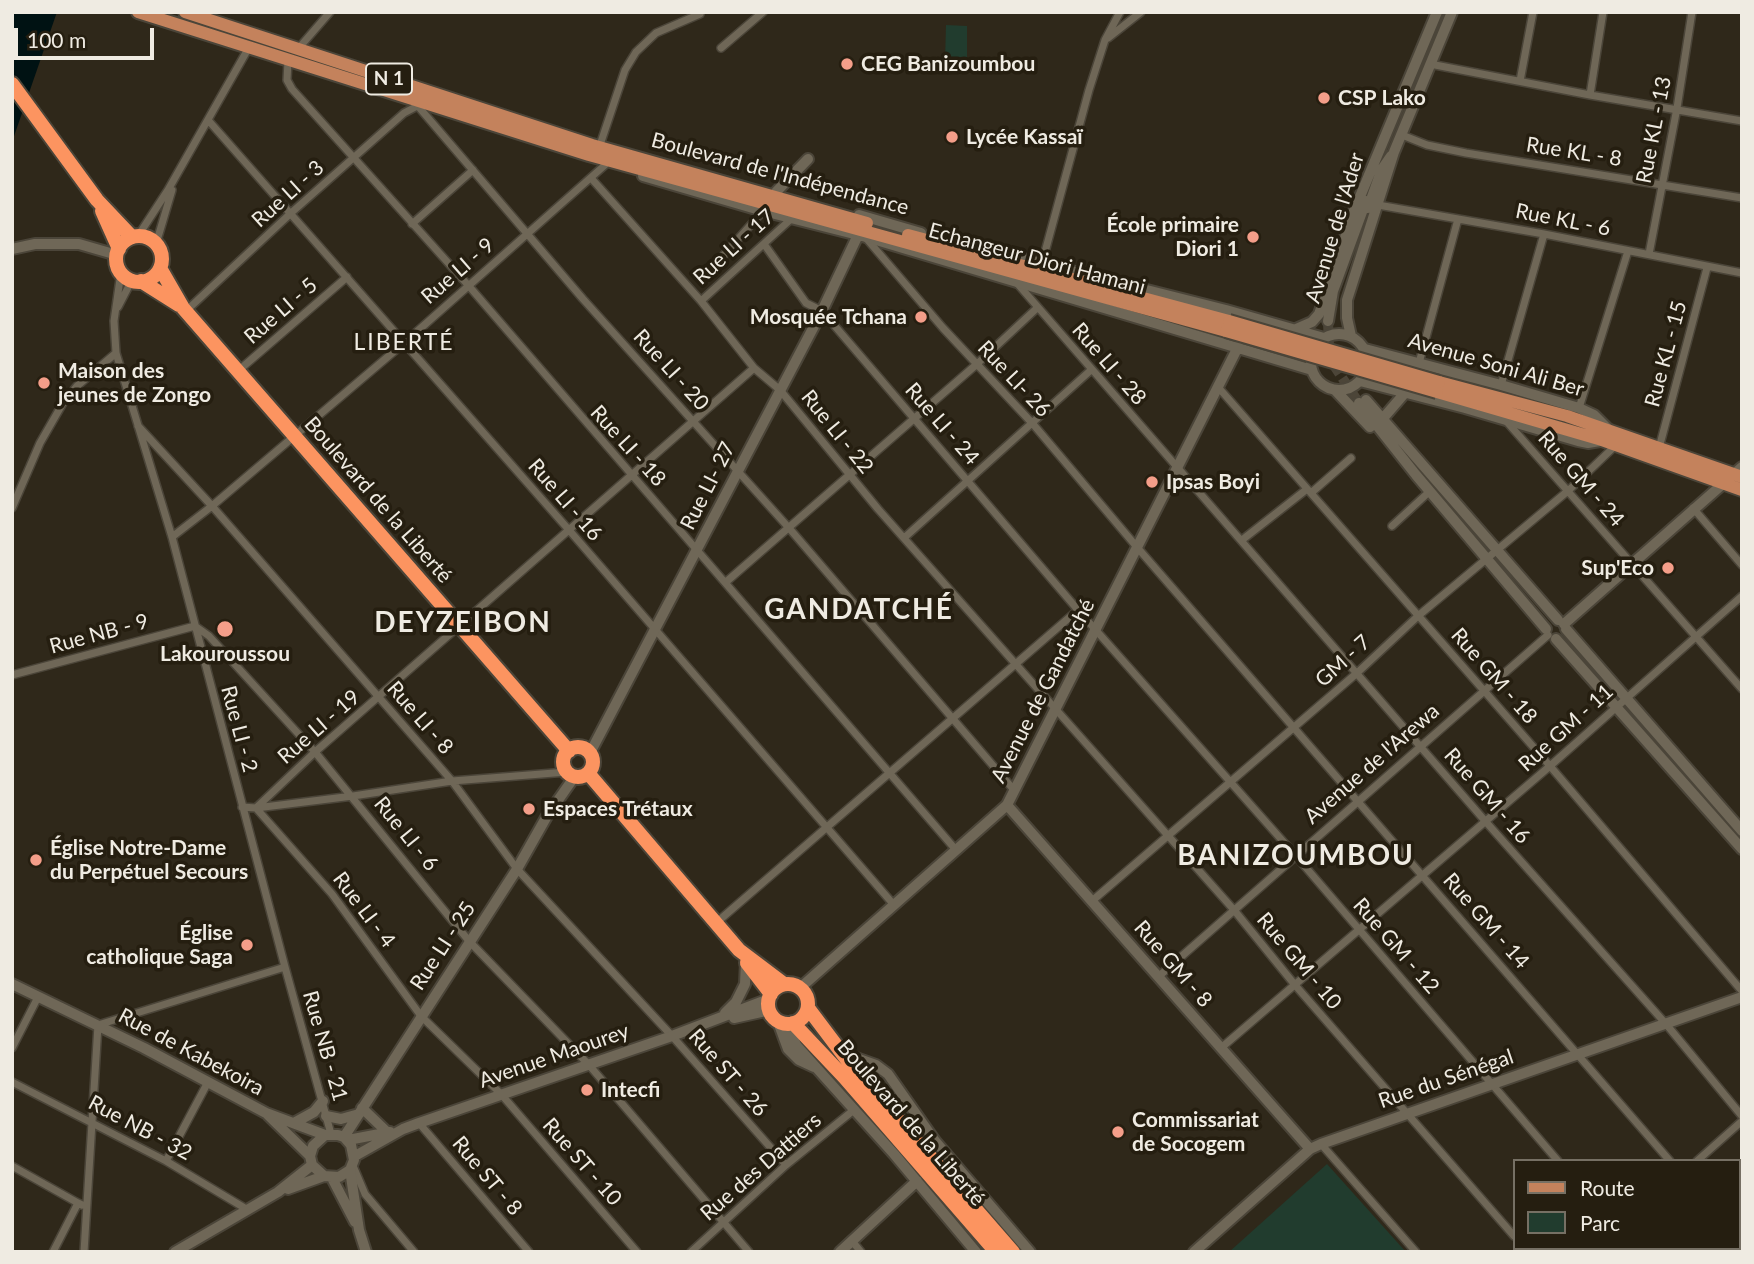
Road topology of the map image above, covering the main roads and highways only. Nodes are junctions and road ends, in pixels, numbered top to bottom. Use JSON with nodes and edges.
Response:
{"nodes":[{"id":1,"x":138,"y":12,"type":"edge"},
{"id":2,"x":186,"y":12,"type":"edge"},
{"id":3,"x":1437,"y":12,"type":"edge"},
{"id":4,"x":1452,"y":12,"type":"edge"},
{"id":5,"x":12,"y":83,"type":"edge"},
{"id":6,"x":593,"y":148,"type":"junction"},
{"id":7,"x":1394,"y":152,"type":"junction"},
{"id":8,"x":808,"y":159,"type":"dead end"},
{"id":9,"x":628,"y":161,"type":"joint"},
{"id":10,"x":776,"y":192,"type":"junction"},
{"id":11,"x":97,"y":200,"type":"junction"},
{"id":12,"x":862,"y":236,"type":"junction"},
{"id":13,"x":898,"y":236,"type":"junction"},
{"id":14,"x":135,"y":237,"type":"junction"},
{"id":15,"x":967,"y":246,"type":"junction"},
{"id":16,"x":12,"y":249,"type":"edge"},
{"id":17,"x":118,"y":252,"type":"junction"},
{"id":18,"x":160,"y":268,"type":"junction"},
{"id":19,"x":996,"y":268,"type":"junction"},
{"id":20,"x":131,"y":278,"type":"junction"},
{"id":21,"x":1056,"y":294,"type":"junction"},
{"id":22,"x":185,"y":310,"type":"junction"},
{"id":23,"x":1327,"y":319,"type":"junction"},
{"id":24,"x":1228,"y":326,"type":"junction"},
{"id":25,"x":1296,"y":329,"type":"junction"},
{"id":26,"x":1352,"y":336,"type":"junction"},
{"id":27,"x":1324,"y":338,"type":"junction"},
{"id":28,"x":1238,"y":347,"type":"junction"},
{"id":29,"x":1364,"y":349,"type":"junction"},
{"id":30,"x":1312,"y":370,"type":"junction"},
{"id":31,"x":1359,"y":382,"type":"junction"},
{"id":32,"x":1438,"y":387,"type":"joint"},
{"id":33,"x":1335,"y":390,"type":"junction"},
{"id":34,"x":1404,"y":394,"type":"junction"},
{"id":35,"x":1385,"y":415,"type":"junction"},
{"id":36,"x":1606,"y":436,"type":"junction"},
{"id":37,"x":1429,"y":471,"type":"junction"},
{"id":38,"x":1737,"y":472,"type":"edge"},
{"id":39,"x":1416,"y":475,"type":"junction"},
{"id":40,"x":1742,"y":490,"type":"edge"},
{"id":41,"x":1563,"y":624,"type":"junction"},
{"id":42,"x":1550,"y":634,"type":"junction"},
{"id":43,"x":569,"y":751,"type":"junction"},
{"id":44,"x":590,"y":753,"type":"junction"},
{"id":45,"x":576,"y":774,"type":"junction"},
{"id":46,"x":1007,"y":805,"type":"junction"},
{"id":47,"x":1742,"y":831,"type":"edge"},
{"id":48,"x":1742,"y":849,"type":"edge"},
{"id":49,"x":742,"y":956,"type":"junction"},
{"id":50,"x":12,"y":984,"type":"edge"},
{"id":51,"x":784,"y":984,"type":"junction"},
{"id":52,"x":800,"y":988,"type":"junction"},
{"id":53,"x":1742,"y":997,"type":"edge"},
{"id":54,"x":808,"y":1008,"type":"junction"},
{"id":55,"x":778,"y":1012,"type":"junction"},
{"id":56,"x":717,"y":1018,"type":"junction"},
{"id":57,"x":842,"y":1053,"type":"junction"},
{"id":58,"x":323,"y":1101,"type":"road end"},
{"id":59,"x":360,"y":1111,"type":"junction"},
{"id":60,"x":266,"y":1113,"type":"junction"},
{"id":61,"x":326,"y":1116,"type":"road end"},
{"id":62,"x":295,"y":1123,"type":"junction"},
{"id":63,"x":403,"y":1129,"type":"junction"},
{"id":64,"x":387,"y":1132,"type":"junction"},
{"id":65,"x":328,"y":1135,"type":"junction"},
{"id":66,"x":346,"y":1139,"type":"junction"},
{"id":67,"x":1315,"y":1146,"type":"junction"},
{"id":68,"x":311,"y":1161,"type":"junction"},
{"id":69,"x":353,"y":1163,"type":"junction"},
{"id":70,"x":328,"y":1177,"type":"junction"},
{"id":71,"x":917,"y":1181,"type":"junction"},
{"id":72,"x":278,"y":1192,"type":"junction"},
{"id":73,"x":359,"y":1230,"type":"junction"},
{"id":74,"x":175,"y":1252,"type":"edge"},
{"id":75,"x":366,"y":1252,"type":"edge"},
{"id":76,"x":840,"y":1252,"type":"edge"},
{"id":77,"x":976,"y":1252,"type":"edge"},
{"id":78,"x":996,"y":1252,"type":"edge"},
{"id":79,"x":1013,"y":1252,"type":"edge"},
{"id":80,"x":1030,"y":1252,"type":"edge"},
{"id":81,"x":1194,"y":1252,"type":"edge"}],
"edges":[{"from":1,"to":6,"type":"main road","name":"Boulevard de l'Indépendance"},
{"from":2,"to":6,"type":"main road","name":"Boulevard de l'Indépendance","number":"N 1"},
{"from":3,"to":23,"type":"main road","name":"Avenue de l'Ader"},
{"from":4,"to":7,"type":"main road","name":"Avenue de l'Ader"},
{"from":5,"to":11,"type":"highway"},
{"from":6,"to":9,"type":"main road","name":"Boulevard de l'Indépendance"},
{"from":6,"to":10,"type":"main road","name":"Boulevard de l'Indépendance","number":"N 1"},
{"from":6,"to":12,"type":"main road","name":"Boulevard de l'Indépendance"},
{"from":7,"to":23,"type":"main road","name":"Avenue de l'Ader"},
{"from":7,"to":26,"type":"main road","name":"Avenue de l'Ader"},
{"from":8,"to":10,"type":"main road"},
{"from":9,"to":13,"type":"main road","name":"Echangeur Diori Hamani"},
{"from":10,"to":15,"type":"main road","name":"Boulevard de l'Indépendance","number":"N 1"},
{"from":11,"to":14,"type":"highway"},
{"from":11,"to":17,"type":"highway"},
{"from":12,"to":21,"type":"main road","name":"Boulevard de l'Indépendance"},
{"from":12,"to":44,"type":"main road","name":"Rue LI- 27"},
{"from":13,"to":15,"type":"main road"},
{"from":13,"to":19,"type":"main road","name":"Echangeur Diori Hamani"},
{"from":13,"to":24,"type":"main road","name":"Echangeur Diori Hamani"},
{"from":14,"to":17,"type":"highway"},
{"from":14,"to":18,"type":"highway"},
{"from":15,"to":25,"type":"main road","name":"Boulevard de l'Indépendance","number":"N 1"},
{"from":16,"to":17,"type":"main road"},
{"from":17,"to":20,"type":"highway"},
{"from":18,"to":20,"type":"highway"},
{"from":18,"to":22,"type":"highway","name":"Boulevard de la Liberté"},
{"from":19,"to":21,"type":"main road"},
{"from":19,"to":24,"type":"main road","name":"Echangeur Diori Hamani"},
{"from":20,"to":22,"type":"highway","name":"Boulevard de la Liberté"},
{"from":21,"to":28,"type":"main road","name":"Boulevard de l'Indépendance"},
{"from":22,"to":43,"type":"highway","name":"Boulevard de la Liberté"},
{"from":23,"to":25,"type":"main road","name":"Avenue de l'Ader"},
{"from":23,"to":27,"type":"main road","name":"Avenue de l'Ader"},
{"from":24,"to":32,"type":"main road","name":"Echangeur Diori Hamani","bridge":true},
{"from":25,"to":27,"type":"main road","name":"Boulevard de l'Indépendance","number":"N 1"},
{"from":26,"to":27,"type":"main road"},
{"from":26,"to":29,"type":"main road"},
{"from":27,"to":30,"type":"main road"},
{"from":28,"to":30,"type":"main road","name":"Boulevard de l'Indépendance"},
{"from":28,"to":46,"type":"main road","name":"Avenue de Gandatché"},
{"from":29,"to":31,"type":"main road"},
{"from":29,"to":36,"type":"main road","name":"Avenue Soni Ali Ber"},
{"from":30,"to":33,"type":"main road"},
{"from":31,"to":33,"type":"main road"},
{"from":31,"to":34,"type":"main road","name":"Avenue Soni Ali Ber"},
{"from":31,"to":35,"type":"main road"},
{"from":32,"to":36,"type":"main road","name":"Avenue Soni Ali Ber"},
{"from":33,"to":39,"type":"main road"},
{"from":34,"to":35,"type":"main road"},
{"from":34,"to":36,"type":"main road","name":"Avenue Soni Ali Ber"},
{"from":35,"to":37,"type":"main road"},
{"from":36,"to":38,"type":"main road","name":"Avenue Soni Ali Ber"},
{"from":36,"to":38,"type":"main road","name":"Avenue Soni Ali Ber"},
{"from":37,"to":39,"type":"main road"},
{"from":37,"to":41,"type":"main road"},
{"from":38,"to":40,"type":"main road","name":"Avenue Soni Ali Ber"},
{"from":38,"to":41,"type":"main road"},
{"from":39,"to":42,"type":"main road"},
{"from":41,"to":42,"type":"main road"},
{"from":41,"to":42,"type":"main road"},
{"from":41,"to":47,"type":"main road"},
{"from":42,"to":48,"type":"main road"},
{"from":43,"to":44,"type":"highway"},
{"from":43,"to":45,"type":"highway"},
{"from":44,"to":45,"type":"highway"},
{"from":45,"to":49,"type":"highway","name":"Boulevard de la Liberté"},
{"from":45,"to":59,"type":"main road","name":"Rue LI - 25"},
{"from":46,"to":52,"type":"main road","name":"Avenue de Gandatché"},
{"from":46,"to":67,"type":"main road","name":"Rue GM - 8"},
{"from":49,"to":51,"type":"highway","name":"Boulevard de la Liberté"},
{"from":49,"to":55,"type":"highway","name":"Boulevard de la Liberté"},
{"from":49,"to":56,"type":"main road"},
{"from":50,"to":60,"type":"main road","name":"Rue de Kabekoira"},
{"from":51,"to":52,"type":"highway"},
{"from":51,"to":55,"type":"highway"},
{"from":52,"to":54,"type":"highway","name":"Boulevard de la Liberté"},
{"from":53,"to":67,"type":"main road","name":"Rue du Sénégal"},
{"from":54,"to":55,"type":"highway"},
{"from":54,"to":57,"type":"highway","name":"Boulevard de la Liberté"},
{"from":55,"to":56,"type":"main road","name":"Avenue Maourey"},
{"from":55,"to":71,"type":"main road","name":"Boulevard de la Liberté"},
{"from":55,"to":78,"type":"highway","name":"Boulevard de la Liberté"},
{"from":56,"to":63,"type":"main road","name":"Avenue Maourey"},
{"from":57,"to":79,"type":"highway","name":"Boulevard de la Liberté"},
{"from":57,"to":80,"type":"main road","name":"Boulevard de la Liberté"},
{"from":58,"to":62,"type":"main road"},
{"from":59,"to":61,"type":"main road"},
{"from":59,"to":64,"type":"main road"},
{"from":59,"to":66,"type":"main road","name":"Rue LI - 25"},
{"from":60,"to":62,"type":"main road","name":"Rue de Kabekoira"},
{"from":60,"to":68,"type":"main road","name":"Rue de Kabekoira"},
{"from":62,"to":65,"type":"main road","name":"Rue de Kabekoira"},
{"from":63,"to":64,"type":"main road","name":"Avenue Maourey"},
{"from":63,"to":69,"type":"main road","name":"Avenue Maourey"},
{"from":64,"to":66,"type":"main road","name":"Avenue Maourey"},
{"from":65,"to":66,"type":"main road"},
{"from":65,"to":68,"type":"main road"},
{"from":66,"to":69,"type":"main road"},
{"from":67,"to":81,"type":"main road","name":"Rue du Sénégal"},
{"from":68,"to":70,"type":"main road"},
{"from":68,"to":72,"type":"main road"},
{"from":69,"to":70,"type":"main road"},
{"from":69,"to":73,"type":"main road"},
{"from":70,"to":72,"type":"main road"},
{"from":70,"to":73,"type":"main road"},
{"from":71,"to":76,"type":"main road"},
{"from":71,"to":77,"type":"main road","name":"Boulevard de la Liberté"},
{"from":72,"to":74,"type":"main road"},
{"from":73,"to":75,"type":"main road"}]}
